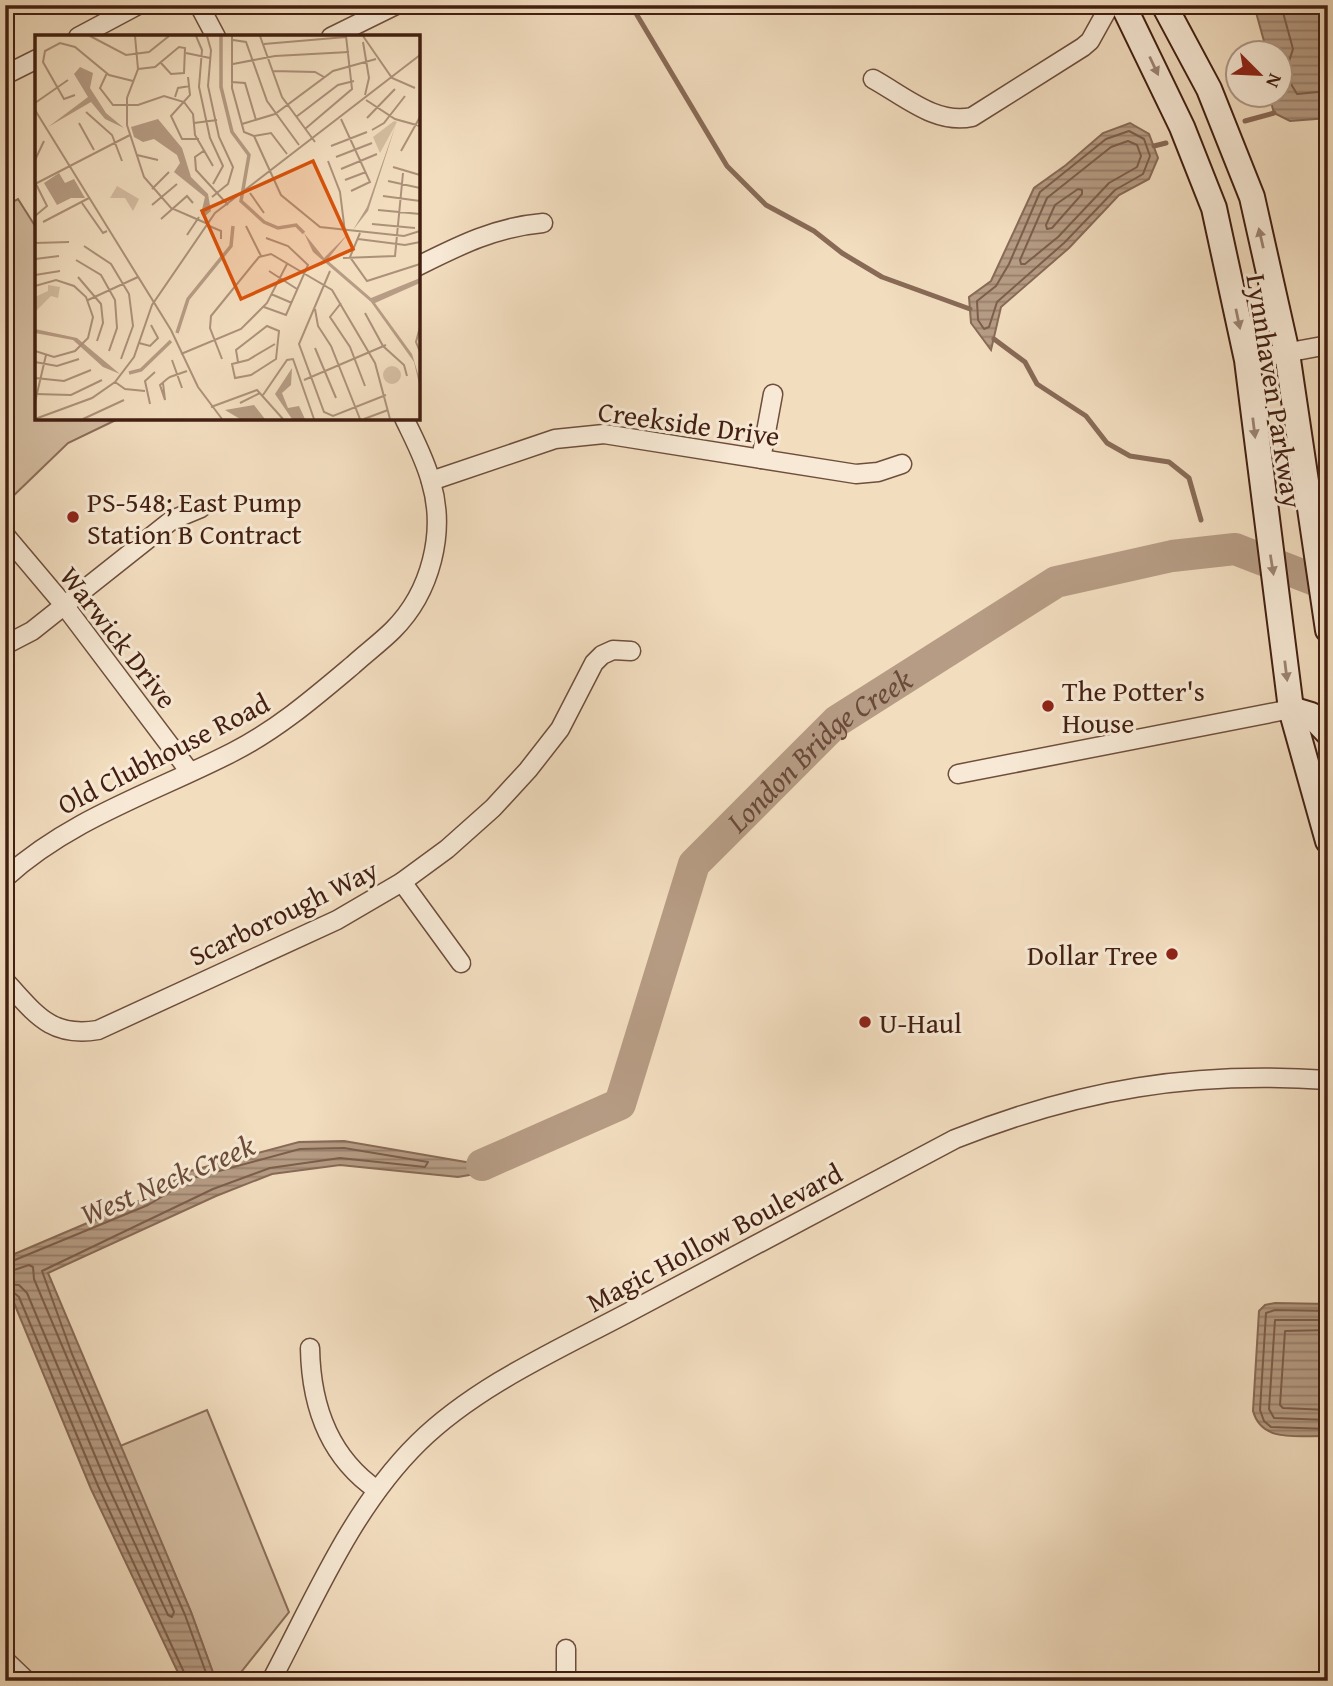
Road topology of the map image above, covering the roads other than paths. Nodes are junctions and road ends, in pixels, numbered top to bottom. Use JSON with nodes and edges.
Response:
{"nodes":[{"id":1,"x":138,"y":5,"type":"edge"},
{"id":2,"x":199,"y":5,"type":"edge"},
{"id":3,"x":396,"y":5,"type":"edge"},
{"id":4,"x":1110,"y":5,"type":"edge"},
{"id":5,"x":1123,"y":5,"type":"edge"},
{"id":6,"x":1164,"y":5,"type":"edge"},
{"id":7,"x":82,"y":35,"type":"edge"},
{"id":8,"x":215,"y":35,"type":"edge"},
{"id":9,"x":335,"y":35,"type":"edge"},
{"id":10,"x":35,"y":60,"type":"edge"},
{"id":11,"x":5,"y":75,"type":"edge"},
{"id":12,"x":873,"y":79,"type":"dead end"},
{"id":13,"x":543,"y":223,"type":"dead end"},
{"id":14,"x":420,"y":265,"type":"edge"},
{"id":15,"x":1328,"y":345,"type":"edge"},
{"id":16,"x":1287,"y":353,"type":"junction"},
{"id":17,"x":1247,"y":360,"type":"junction"},
{"id":18,"x":773,"y":394,"type":"dead end"},
{"id":19,"x":405,"y":420,"type":"edge"},
{"id":20,"x":761,"y":459,"type":"junction"},
{"id":21,"x":902,"y":464,"type":"dead end"},
{"id":22,"x":431,"y":481,"type":"junction"},
{"id":23,"x":201,"y":508,"type":"dead end"},
{"id":24,"x":5,"y":535,"type":"edge"},
{"id":25,"x":64,"y":605,"type":"junction"},
{"id":26,"x":1328,"y":630,"type":"edge"},
{"id":27,"x":5,"y":645,"type":"edge"},
{"id":28,"x":631,"y":651,"type":"dead end"},
{"id":29,"x":1291,"y":709,"type":"junction"},
{"id":30,"x":1328,"y":733,"type":"edge"},
{"id":31,"x":190,"y":772,"type":"junction"},
{"id":32,"x":958,"y":774,"type":"dead end"},
{"id":33,"x":1328,"y":841,"type":"edge"},
{"id":34,"x":5,"y":878,"type":"edge"},
{"id":35,"x":402,"y":882,"type":"junction"},
{"id":36,"x":461,"y":963,"type":"dead end"},
{"id":37,"x":5,"y":981,"type":"edge"},
{"id":38,"x":1328,"y":1080,"type":"edge"},
{"id":39,"x":310,"y":1348,"type":"dead end"},
{"id":40,"x":377,"y":1490,"type":"junction"},
{"id":41,"x":566,"y":1649,"type":"dead end"},
{"id":42,"x":5,"y":1660,"type":"edge"},
{"id":43,"x":27,"y":1681,"type":"edge"},
{"id":44,"x":271,"y":1681,"type":"edge"},
{"id":45,"x":566,"y":1681,"type":"edge"}],
"edges":[{"from":1,"to":7,"type":"street"},
{"from":2,"to":8,"type":"street"},
{"from":3,"to":9,"type":"street"},
{"from":4,"to":12,"type":"street"},
{"from":5,"to":17,"type":"main road","name":"Lynnhaven Parkway","one_way":true},
{"from":16,"to":6,"type":"main road","name":"Lynnhaven Parkway","one_way":true},
{"from":10,"to":11,"type":"street"},
{"from":13,"to":14,"type":"street"},
{"from":15,"to":16,"type":"street"},
{"from":16,"to":17,"type":"street"},
{"from":16,"to":26,"type":"main road","name":"Lynnhaven Parkway"},
{"from":17,"to":29,"type":"main road","name":"Lynnhaven Parkway","one_way":true},
{"from":18,"to":20,"type":"street"},
{"from":19,"to":22,"type":"street","name":"Old Clubhouse Road"},
{"from":20,"to":21,"type":"street","name":"Creekside Drive"},
{"from":20,"to":22,"type":"street","name":"Creekside Drive"},
{"from":22,"to":31,"type":"street","name":"Old Clubhouse Road"},
{"from":23,"to":25,"type":"street"},
{"from":24,"to":25,"type":"street","name":"Warwick Drive"},
{"from":25,"to":27,"type":"street"},
{"from":25,"to":31,"type":"street","name":"Warwick Drive"},
{"from":28,"to":35,"type":"street","name":"Scarborough Way"},
{"from":29,"to":30,"type":"main road"},
{"from":29,"to":32,"type":"street"},
{"from":29,"to":33,"type":"main road","name":"Lynnhaven Parkway"},
{"from":31,"to":34,"type":"street","name":"Old Clubhouse Road"},
{"from":35,"to":36,"type":"street"},
{"from":35,"to":37,"type":"street","name":"Scarborough Way"},
{"from":38,"to":40,"type":"street","name":"Magic Hollow Boulevard"},
{"from":39,"to":40,"type":"street"},
{"from":40,"to":44,"type":"street","name":"Magic Hollow Boulevard"},
{"from":41,"to":45,"type":"street"},
{"from":42,"to":43,"type":"street"}]}
